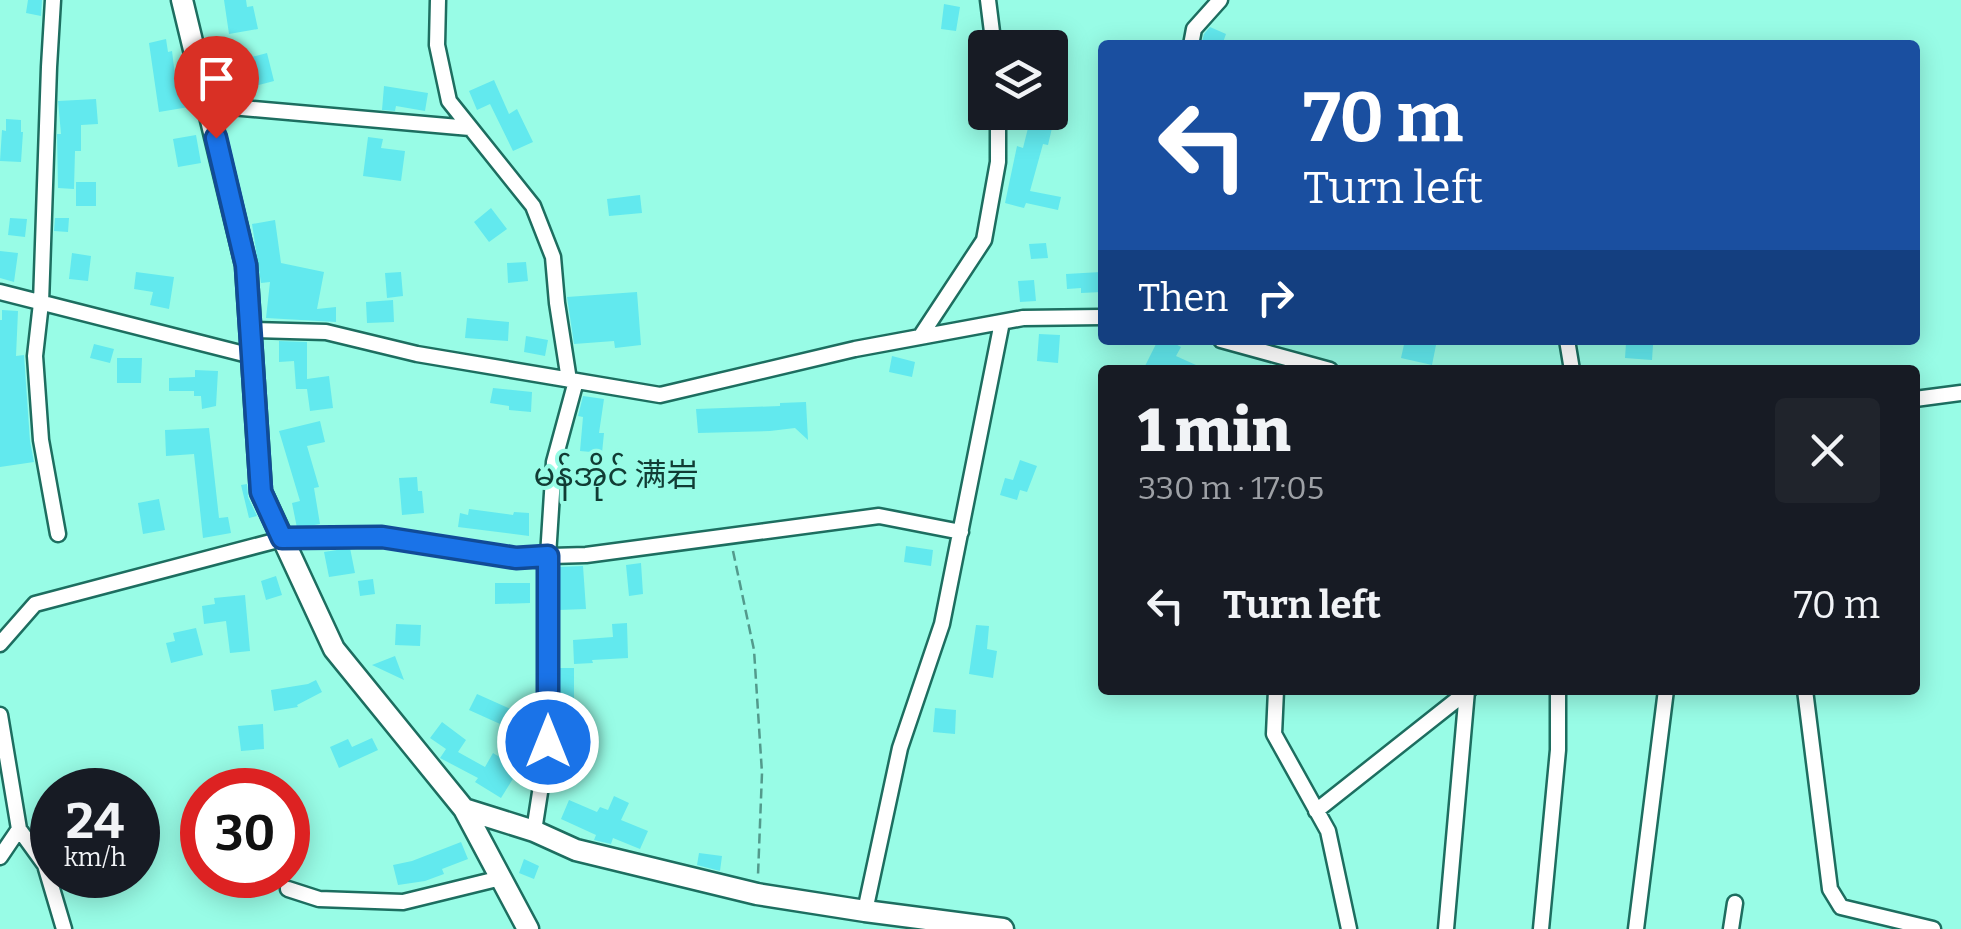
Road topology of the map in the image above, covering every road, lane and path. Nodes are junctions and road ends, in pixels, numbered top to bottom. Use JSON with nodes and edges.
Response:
{"nodes":[{"id":1,"x":54,"y":0,"type":"edge"},
{"id":2,"x":182,"y":0,"type":"edge"},
{"id":3,"x":438,"y":0,"type":"edge"},
{"id":4,"x":988,"y":0,"type":"edge"},
{"id":5,"x":1220,"y":0,"type":"edge"},
{"id":6,"x":992,"y":30,"type":"edge"},
{"id":7,"x":1192,"y":40,"type":"edge"},
{"id":8,"x":208,"y":106,"type":"junction"},
{"id":9,"x":470,"y":128,"type":"junction"},
{"id":10,"x":998,"y":130,"type":"edge"},
{"id":11,"x":0,"y":292,"type":"edge"},
{"id":12,"x":41,"y":303,"type":"junction"},
{"id":13,"x":1098,"y":318,"type":"edge"},
{"id":14,"x":1002,"y":322,"type":"junction"},
{"id":15,"x":250,"y":330,"type":"junction"},
{"id":16,"x":920,"y":337,"type":"junction"},
{"id":17,"x":1239,"y":345,"type":"edge"},
{"id":18,"x":252,"y":356,"type":"junction"},
{"id":19,"x":1312,"y":365,"type":"edge"},
{"id":20,"x":573,"y":381,"type":"junction"},
{"id":21,"x":1961,"y":393,"type":"edge"},
{"id":22,"x":1920,"y":398,"type":"edge"},
{"id":23,"x":960,"y":532,"type":"junction"},
{"id":24,"x":58,"y":534,"type":"dead end"},
{"id":25,"x":730,"y":535,"type":"junction"},
{"id":26,"x":282,"y":538,"type":"junction"},
{"id":27,"x":548,"y":556,"type":"junction"},
{"id":28,"x":0,"y":644,"type":"edge"},
{"id":29,"x":1276,"y":695,"type":"edge"},
{"id":30,"x":1462,"y":695,"type":"edge"},
{"id":31,"x":1468,"y":695,"type":"edge"},
{"id":32,"x":1558,"y":695,"type":"edge"},
{"id":33,"x":1665,"y":695,"type":"edge"},
{"id":34,"x":1806,"y":695,"type":"edge"},
{"id":35,"x":0,"y":715,"type":"edge"},
{"id":36,"x":464,"y":809,"type":"junction"},
{"id":37,"x":1316,"y":810,"type":"junction"},
{"id":38,"x":19,"y":829,"type":"junction"},
{"id":39,"x":534,"y":831,"type":"junction"},
{"id":40,"x":0,"y":857,"type":"edge"},
{"id":41,"x":501,"y":878,"type":"junction"},
{"id":42,"x":757,"y":894,"type":"junction"},
{"id":43,"x":310,"y":896,"type":"edge"},
{"id":44,"x":1735,"y":903,"type":"dead end"},
{"id":45,"x":865,"y":911,"type":"junction"},
{"id":46,"x":64,"y":929,"type":"edge"},
{"id":47,"x":528,"y":929,"type":"edge"},
{"id":48,"x":1003,"y":929,"type":"edge"},
{"id":49,"x":1349,"y":929,"type":"edge"},
{"id":50,"x":1446,"y":929,"type":"edge"},
{"id":51,"x":1541,"y":929,"type":"edge"},
{"id":52,"x":1636,"y":929,"type":"edge"},
{"id":53,"x":1731,"y":929,"type":"edge"},
{"id":54,"x":1934,"y":929,"type":"edge"}],
"edges":[{"from":1,"to":12,"type":"street"},
{"from":2,"to":8,"type":"main road"},
{"from":3,"to":9,"type":"street"},
{"from":4,"to":6,"type":"street"},
{"from":5,"to":7,"type":"street"},
{"from":8,"to":9,"type":"street"},
{"from":8,"to":15,"type":"main road"},
{"from":9,"to":20,"type":"street"},
{"from":10,"to":16,"type":"street"},
{"from":11,"to":12,"type":"street"},
{"from":12,"to":18,"type":"street"},
{"from":12,"to":24,"type":"street"},
{"from":13,"to":14,"type":"street"},
{"from":14,"to":16,"type":"street"},
{"from":14,"to":23,"type":"street"},
{"from":15,"to":18,"type":"main road"},
{"from":15,"to":20,"type":"street"},
{"from":16,"to":20,"type":"street"},
{"from":17,"to":19,"type":"street"},
{"from":18,"to":26,"type":"main road"},
{"from":20,"to":27,"type":"street"},
{"from":21,"to":22,"type":"street"},
{"from":23,"to":25,"type":"street"},
{"from":23,"to":45,"type":"street"},
{"from":25,"to":27,"type":"street"},
{"from":25,"to":42,"type":"path"},
{"from":26,"to":27,"type":"street"},
{"from":26,"to":28,"type":"street"},
{"from":26,"to":36,"type":"main road"},
{"from":27,"to":39,"type":"street"},
{"from":29,"to":37,"type":"street"},
{"from":30,"to":37,"type":"street"},
{"from":31,"to":50,"type":"street"},
{"from":32,"to":51,"type":"street"},
{"from":33,"to":52,"type":"street"},
{"from":34,"to":54,"type":"street"},
{"from":35,"to":38,"type":"street"},
{"from":36,"to":39,"type":"main road"},
{"from":36,"to":41,"type":"main road"},
{"from":37,"to":49,"type":"street"},
{"from":38,"to":40,"type":"street"},
{"from":38,"to":46,"type":"street"},
{"from":39,"to":42,"type":"main road"},
{"from":41,"to":43,"type":"street"},
{"from":41,"to":47,"type":"main road"},
{"from":42,"to":45,"type":"main road"},
{"from":44,"to":53,"type":"street"},
{"from":45,"to":48,"type":"main road"}]}
